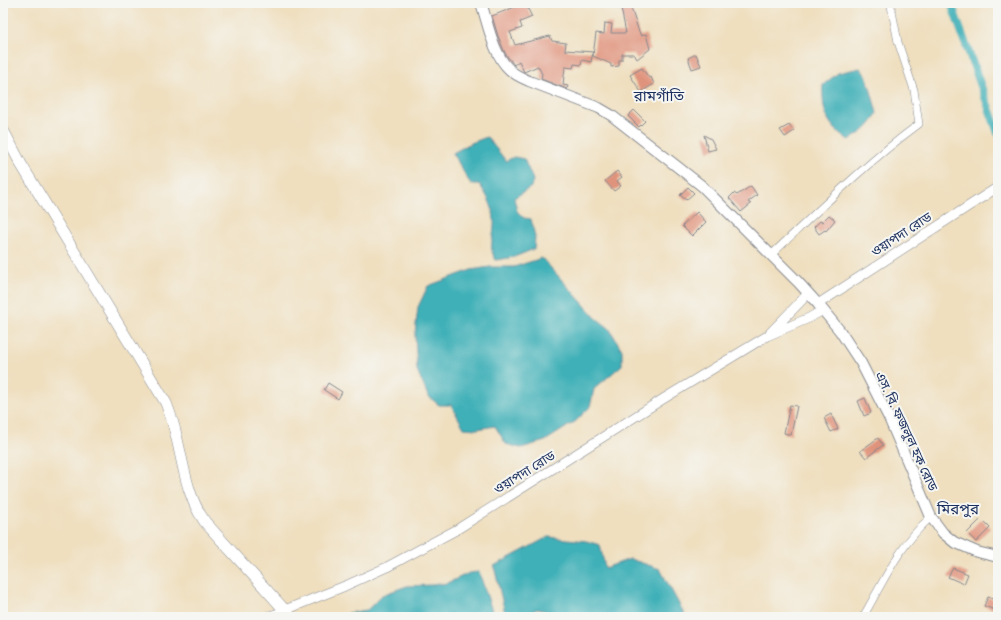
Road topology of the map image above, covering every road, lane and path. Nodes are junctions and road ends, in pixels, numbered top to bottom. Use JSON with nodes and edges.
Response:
{"nodes":[{"id":1,"x":481,"y":3,"type":"edge"},
{"id":2,"x":891,"y":6,"type":"dead end"},
{"id":3,"x":3,"y":130,"type":"edge"},
{"id":4,"x":998,"y":187,"type":"edge"},
{"id":5,"x":771,"y":255,"type":"junction"},
{"id":6,"x":808,"y":293,"type":"junction"},
{"id":7,"x":821,"y":307,"type":"junction"},
{"id":8,"x":767,"y":336,"type":"junction"},
{"id":9,"x":931,"y":517,"type":"junction"},
{"id":10,"x":998,"y":557,"type":"edge"},
{"id":11,"x":288,"y":613,"type":"edge"},
{"id":12,"x":263,"y":617,"type":"edge"},
{"id":13,"x":863,"y":617,"type":"edge"}],
"edges":[{"from":1,"to":5,"type":"main road","name":"এস. বি. ফজলুল হক রোড"},
{"from":2,"to":5,"type":"street"},
{"from":3,"to":11,"type":"main road"},
{"from":4,"to":7,"type":"street","name":"ওয়াপদা রোড"},
{"from":5,"to":6,"type":"main road","name":"এস. বি. ফজলুল হক রোড"},
{"from":6,"to":7,"type":"main road","name":"এস. বি. ফজলুল হক রোড"},
{"from":6,"to":8,"type":"street","name":"ওয়াপদা রোড"},
{"from":7,"to":8,"type":"street","name":"ওয়াপদা রোড"},
{"from":7,"to":9,"type":"main road","name":"এস. বি. ফজলুল হক রোড"},
{"from":8,"to":11,"type":"street","name":"ওয়াপদা রোড"},
{"from":9,"to":10,"type":"main road","name":"এস. বি. ফজলুল হক রোড"},
{"from":9,"to":13,"type":"street"},
{"from":11,"to":12,"type":"street"}]}
